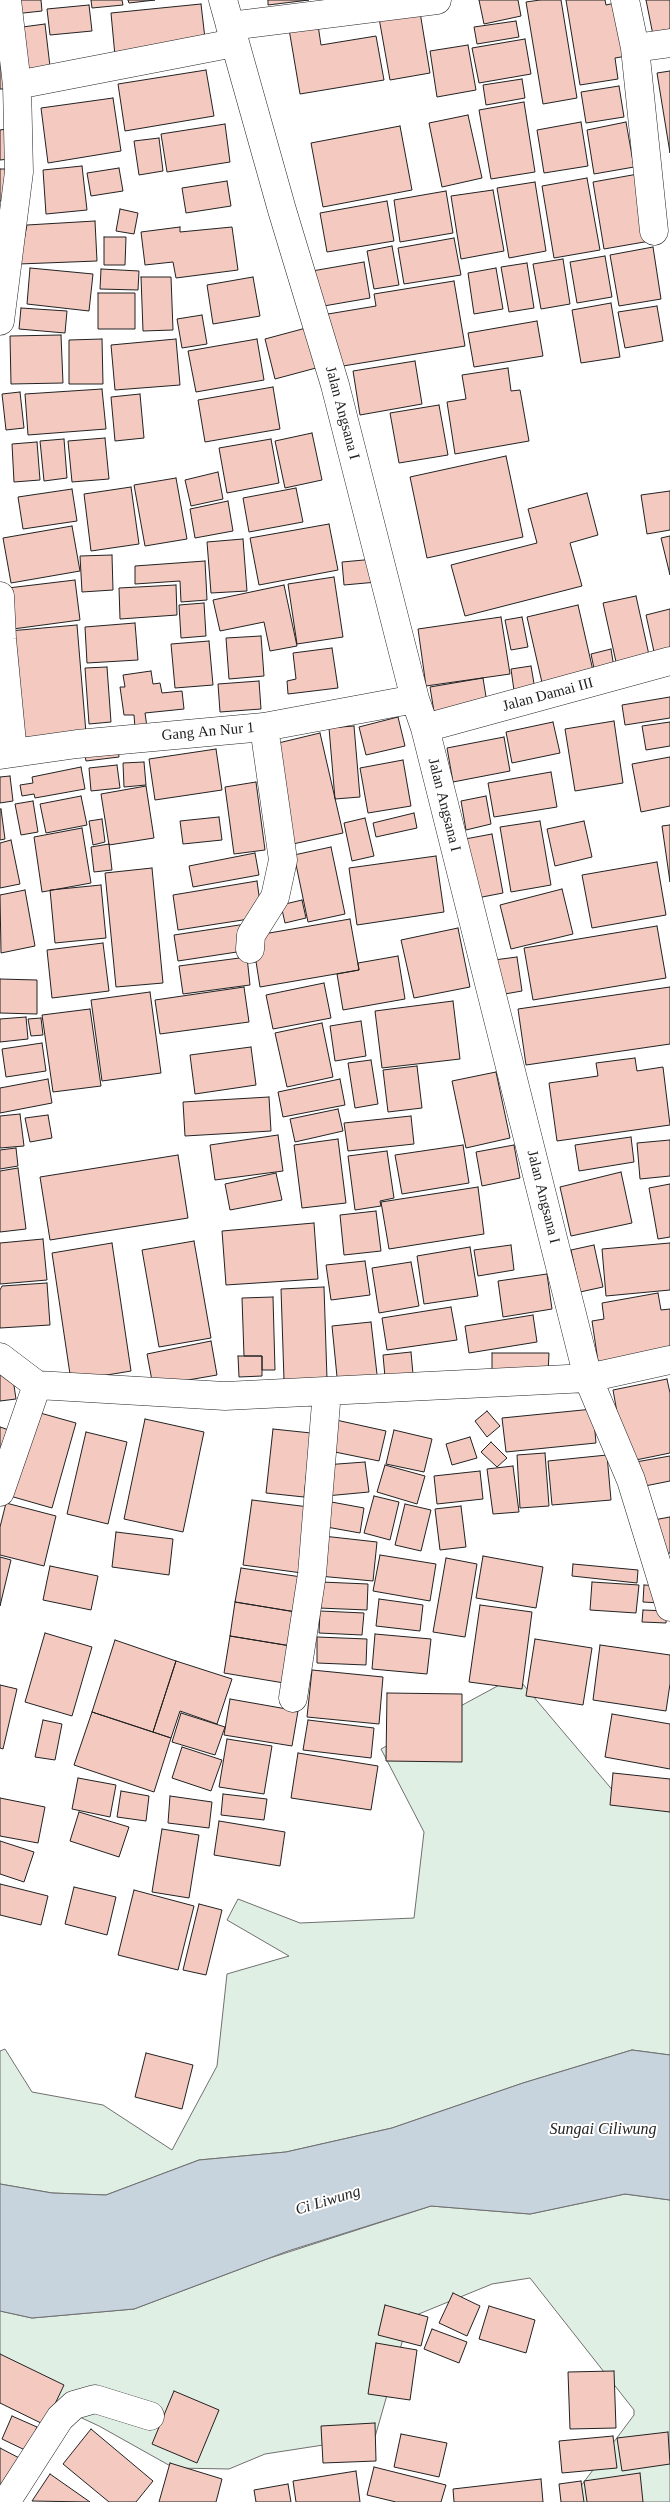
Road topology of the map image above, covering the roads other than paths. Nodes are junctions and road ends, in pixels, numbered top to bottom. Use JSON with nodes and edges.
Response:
{"nodes":[{"id":1,"x":7,"y":0,"type":"edge"},
{"id":2,"x":223,"y":0,"type":"edge"},
{"id":3,"x":437,"y":0,"type":"edge"},
{"id":4,"x":626,"y":0,"type":"edge"},
{"id":5,"x":232,"y":35,"type":"junction"},
{"id":6,"x":670,"y":43,"type":"edge"},
{"id":7,"x":635,"y":48,"type":"junction"},
{"id":8,"x":17,"y":85,"type":"junction"},
{"id":9,"x":654,"y":231,"type":"dead end"},
{"id":10,"x":0,"y":321,"type":"edge"},
{"id":11,"x":0,"y":596,"type":"edge"},
{"id":12,"x":670,"y":661,"type":"edge"},
{"id":13,"x":415,"y":698,"type":"junction"},
{"id":14,"x":264,"y":727,"type":"junction"},
{"id":15,"x":425,"y":728,"type":"junction"},
{"id":16,"x":7,"y":754,"type":"edge"},
{"id":17,"x":250,"y":949,"type":"dead end"},
{"id":18,"x":0,"y":1357,"type":"edge"},
{"id":19,"x":670,"y":1360,"type":"edge"},
{"id":20,"x":588,"y":1378,"type":"junction"},
{"id":21,"x":37,"y":1385,"type":"junction"},
{"id":22,"x":327,"y":1391,"type":"junction"},
{"id":23,"x":0,"y":1492,"type":"edge"},
{"id":24,"x":670,"y":1607,"type":"edge"},
{"id":25,"x":293,"y":1698,"type":"dead end"},
{"id":26,"x":150,"y":2416,"type":"dead end"},
{"id":27,"x":6,"y":2502,"type":"edge"}],
"edges":[{"from":1,"to":8,"type":"street"},
{"from":2,"to":5,"type":"street","name":"Jalan Angsana I"},
{"from":3,"to":5,"type":"street"},
{"from":4,"to":7,"type":"street"},
{"from":5,"to":8,"type":"street"},
{"from":5,"to":13,"type":"street","name":"Jalan Angsana I"},
{"from":6,"to":7,"type":"street"},
{"from":7,"to":9,"type":"street"},
{"from":8,"to":10,"type":"street"},
{"from":11,"to":16,"type":"street"},
{"from":12,"to":15,"type":"street","name":"Jalan Damai III"},
{"from":13,"to":14,"type":"street","name":"Gang An Nur 1"},
{"from":13,"to":15,"type":"street","name":"Jalan Angsana I"},
{"from":14,"to":16,"type":"street","name":"Gang An Nur 1"},
{"from":14,"to":17,"type":"street"},
{"from":15,"to":20,"type":"street","name":"Jalan Angsana I"},
{"from":18,"to":21,"type":"street"},
{"from":19,"to":20,"type":"street"},
{"from":20,"to":22,"type":"street"},
{"from":20,"to":24,"type":"street","name":"Jalan Angsana I"},
{"from":21,"to":22,"type":"street"},
{"from":21,"to":23,"type":"street"},
{"from":22,"to":25,"type":"street"},
{"from":26,"to":27,"type":"street"}]}
